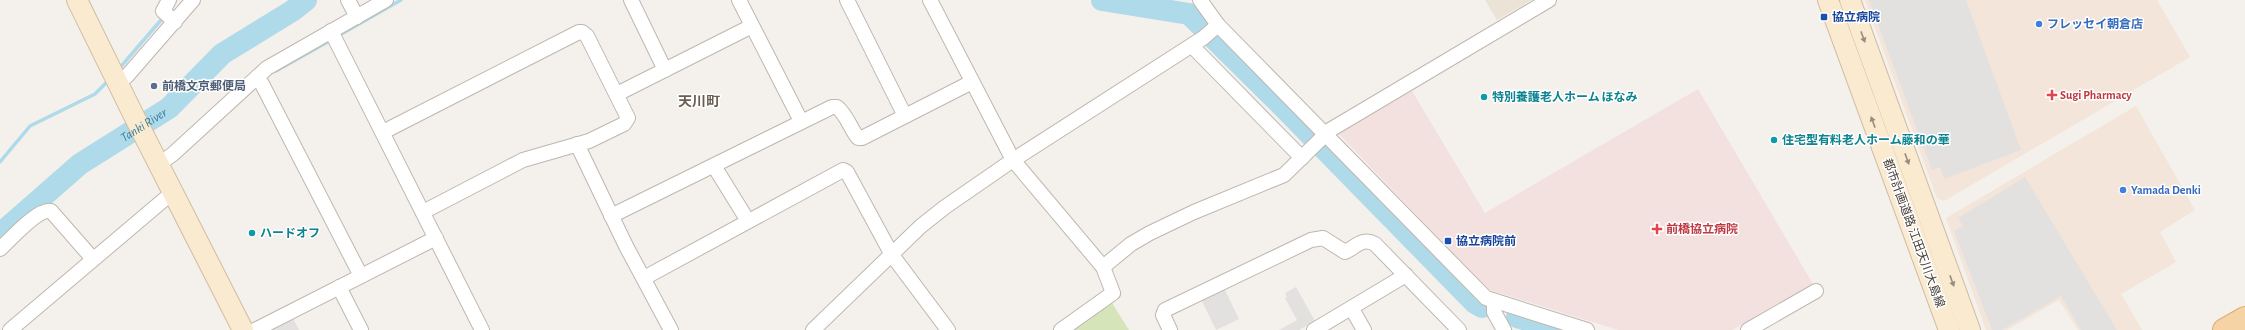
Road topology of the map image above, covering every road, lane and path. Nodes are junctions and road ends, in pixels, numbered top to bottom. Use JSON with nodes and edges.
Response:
{"nodes":[{"id":1,"x":77,"y":0,"type":"edge"},
{"id":2,"x":169,"y":0,"type":"edge"},
{"id":3,"x":193,"y":0,"type":"edge"},
{"id":4,"x":348,"y":0,"type":"edge"},
{"id":5,"x":386,"y":0,"type":"edge"},
{"id":6,"x":631,"y":0,"type":"edge"},
{"id":7,"x":740,"y":0,"type":"edge"},
{"id":8,"x":847,"y":0,"type":"edge"},
{"id":9,"x":930,"y":0,"type":"edge"},
{"id":10,"x":1200,"y":0,"type":"edge"},
{"id":11,"x":1550,"y":0,"type":"edge"},
{"id":12,"x":1828,"y":0,"type":"edge"},
{"id":13,"x":1850,"y":0,"type":"edge"},
{"id":14,"x":357,"y":17,"type":"junction"},
{"id":15,"x":175,"y":22,"type":"junction"},
{"id":16,"x":752,"y":26,"type":"junction"},
{"id":17,"x":331,"y":31,"type":"junction"},
{"id":18,"x":1206,"y":35,"type":"junction"},
{"id":19,"x":665,"y":70,"type":"junction"},
{"id":20,"x":256,"y":77,"type":"junction"},
{"id":21,"x":118,"y":82,"type":"junction"},
{"id":22,"x":972,"y":82,"type":"junction"},
{"id":23,"x":617,"y":94,"type":"junction"},
{"id":24,"x":905,"y":116,"type":"junction"},
{"id":25,"x":801,"y":121,"type":"junction"},
{"id":26,"x":383,"y":132,"type":"junction"},
{"id":27,"x":1321,"y":139,"type":"junction"},
{"id":28,"x":577,"y":144,"type":"junction"},
{"id":29,"x":1302,"y":158,"type":"junction"},
{"id":30,"x":1013,"y":160,"type":"junction"},
{"id":31,"x":159,"y":164,"type":"junction"},
{"id":32,"x":714,"y":166,"type":"junction"},
{"id":33,"x":172,"y":192,"type":"junction"},
{"id":34,"x":423,"y":212,"type":"junction"},
{"id":35,"x":611,"y":216,"type":"junction"},
{"id":36,"x":748,"y":221,"type":"junction"},
{"id":37,"x":436,"y":238,"type":"junction"},
{"id":38,"x":0,"y":249,"type":"edge"},
{"id":39,"x":892,"y":254,"type":"junction"},
{"id":40,"x":93,"y":259,"type":"junction"},
{"id":41,"x":1103,"y":267,"type":"junction"},
{"id":42,"x":1406,"y":275,"type":"junction"},
{"id":43,"x":361,"y":276,"type":"junction"},
{"id":44,"x":644,"y":278,"type":"junction"},
{"id":45,"x":339,"y":287,"type":"junction"},
{"id":46,"x":1816,"y":291,"type":"dead end"},
{"id":47,"x":1494,"y":302,"type":"junction"},
{"id":48,"x":1352,"y":309,"type":"junction"},
{"id":49,"x":2245,"y":318,"type":"edge"},
{"id":50,"x":10,"y":330,"type":"edge"},
{"id":51,"x":243,"y":330,"type":"edge"},
{"id":52,"x":255,"y":330,"type":"edge"},
{"id":53,"x":361,"y":330,"type":"edge"},
{"id":54,"x":482,"y":330,"type":"edge"},
{"id":55,"x":672,"y":330,"type":"edge"},
{"id":56,"x":813,"y":330,"type":"edge"},
{"id":57,"x":948,"y":330,"type":"edge"},
{"id":58,"x":1061,"y":330,"type":"edge"},
{"id":59,"x":1170,"y":330,"type":"edge"},
{"id":60,"x":1314,"y":330,"type":"edge"},
{"id":61,"x":1364,"y":330,"type":"edge"},
{"id":62,"x":1459,"y":330,"type":"edge"},
{"id":63,"x":1504,"y":330,"type":"edge"},
{"id":64,"x":1587,"y":330,"type":"edge"},
{"id":65,"x":1748,"y":330,"type":"edge"},
{"id":66,"x":1949,"y":330,"type":"edge"},
{"id":67,"x":1970,"y":330,"type":"edge"},
{"id":68,"x":2224,"y":330,"type":"edge"}],
"edges":[{"from":1,"to":21,"type":"street"},
{"from":2,"to":15,"type":"street"},
{"from":3,"to":15,"type":"street"},
{"from":4,"to":14,"type":"street"},
{"from":5,"to":14,"type":"street"},
{"from":6,"to":19,"type":"street"},
{"from":7,"to":16,"type":"street"},
{"from":8,"to":24,"type":"street"},
{"from":9,"to":22,"type":"street"},
{"from":10,"to":18,"type":"street"},
{"from":11,"to":27,"type":"street"},
{"from":66,"to":12,"type":"street","name":"都市計画道路 江田天川大島線","one_way":true},
{"from":13,"to":67,"type":"street","name":"都市計画道路 江田天川大島線","one_way":true},
{"from":14,"to":17,"type":"street"},
{"from":15,"to":21,"type":"street"},
{"from":16,"to":19,"type":"street"},
{"from":16,"to":25,"type":"street"},
{"from":17,"to":20,"type":"street"},
{"from":17,"to":26,"type":"street"},
{"from":18,"to":27,"type":"street"},
{"from":18,"to":29,"type":"street"},
{"from":18,"to":30,"type":"street"},
{"from":19,"to":23,"type":"street"},
{"from":20,"to":31,"type":"street"},
{"from":20,"to":43,"type":"street"},
{"from":21,"to":31,"type":"street"},
{"from":22,"to":24,"type":"street"},
{"from":22,"to":30,"type":"street"},
{"from":23,"to":26,"type":"street"},
{"from":23,"to":28,"type":"street"},
{"from":24,"to":25,"type":"street"},
{"from":25,"to":32,"type":"street"},
{"from":26,"to":34,"type":"street"},
{"from":27,"to":29,"type":"street"},
{"from":27,"to":47,"type":"street"},
{"from":28,"to":34,"type":"street"},
{"from":28,"to":35,"type":"street"},
{"from":29,"to":41,"type":"street"},
{"from":30,"to":39,"type":"street"},
{"from":30,"to":41,"type":"street"},
{"from":31,"to":33,"type":"street"},
{"from":32,"to":35,"type":"street"},
{"from":32,"to":36,"type":"street"},
{"from":33,"to":40,"type":"street"},
{"from":33,"to":51,"type":"street"},
{"from":34,"to":37,"type":"street"},
{"from":35,"to":44,"type":"street"},
{"from":36,"to":39,"type":"street"},
{"from":36,"to":44,"type":"street"},
{"from":37,"to":43,"type":"street"},
{"from":37,"to":54,"type":"street"},
{"from":38,"to":40,"type":"street"},
{"from":39,"to":56,"type":"street"},
{"from":39,"to":57,"type":"street"},
{"from":40,"to":50,"type":"street"},
{"from":41,"to":58,"type":"street"},
{"from":42,"to":48,"type":"street"},
{"from":42,"to":59,"type":"street"},
{"from":42,"to":62,"type":"street"},
{"from":43,"to":45,"type":"street"},
{"from":44,"to":55,"type":"street"},
{"from":45,"to":52,"type":"street"},
{"from":45,"to":53,"type":"street"},
{"from":46,"to":65,"type":"street"},
{"from":47,"to":63,"type":"street"},
{"from":47,"to":64,"type":"street"},
{"from":48,"to":60,"type":"street"},
{"from":48,"to":61,"type":"street"},
{"from":49,"to":68,"type":"main road"}]}
